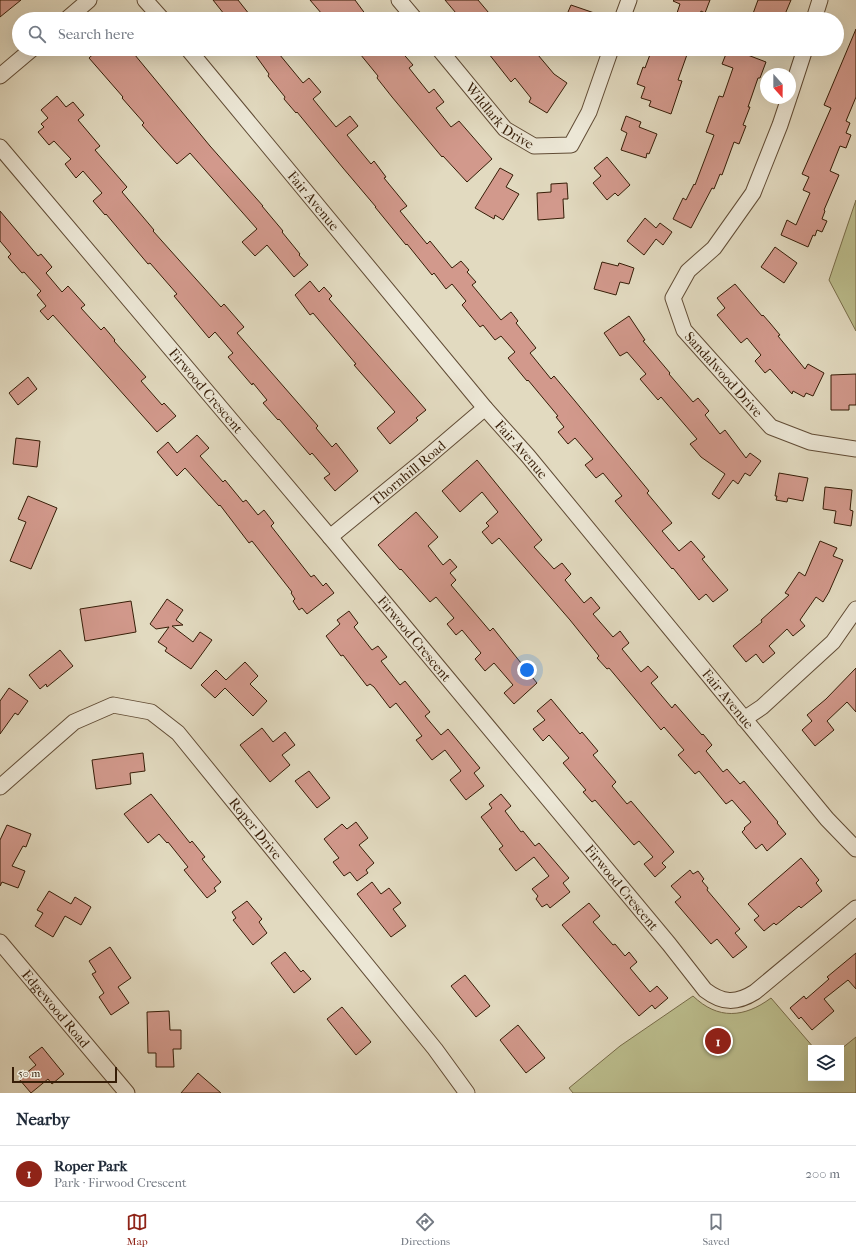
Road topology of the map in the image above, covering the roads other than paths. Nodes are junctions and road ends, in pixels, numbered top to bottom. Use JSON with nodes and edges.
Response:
{"nodes":[{"id":1,"x":89,"y":0,"type":"edge"},
{"id":2,"x":146,"y":0,"type":"edge"},
{"id":3,"x":399,"y":0,"type":"edge"},
{"id":4,"x":629,"y":0,"type":"edge"},
{"id":5,"x":820,"y":0,"type":"edge"},
{"id":6,"x":75,"y":12,"type":"edge"},
{"id":7,"x":156,"y":12,"type":"edge"},
{"id":8,"x":409,"y":12,"type":"edge"},
{"id":9,"x":625,"y":12,"type":"edge"},
{"id":10,"x":816,"y":12,"type":"edge"},
{"id":11,"x":24,"y":56,"type":"edge"},
{"id":12,"x":194,"y":56,"type":"edge"},
{"id":13,"x":445,"y":56,"type":"edge"},
{"id":14,"x":608,"y":56,"type":"edge"},
{"id":15,"x":803,"y":56,"type":"edge"},
{"id":16,"x":0,"y":76,"type":"edge"},
{"id":17,"x":796,"y":77,"type":"edge"},
{"id":18,"x":787,"y":104,"type":"edge"},
{"id":19,"x":0,"y":147,"type":"edge"},
{"id":20,"x":485,"y":408,"type":"junction"},
{"id":21,"x":856,"y":449,"type":"edge"},
{"id":22,"x":330,"y":537,"type":"junction"},
{"id":23,"x":856,"y":609,"type":"edge"},
{"id":24,"x":744,"y":719,"type":"junction"},
{"id":25,"x":0,"y":787,"type":"edge"},
{"id":26,"x":856,"y":849,"type":"edge"},
{"id":27,"x":856,"y":908,"type":"edge"},
{"id":28,"x":0,"y":942,"type":"edge"},
{"id":29,"x":127,"y":1093,"type":"edge"},
{"id":30,"x":467,"y":1093,"type":"edge"}],
"edges":[{"from":1,"to":6,"type":"street"},
{"from":2,"to":7,"type":"street"},
{"from":3,"to":8,"type":"street"},
{"from":4,"to":9,"type":"street"},
{"from":5,"to":10,"type":"street"},
{"from":11,"to":16,"type":"street"},
{"from":12,"to":20,"type":"street","name":"Fair Avenue"},
{"from":13,"to":14,"type":"street","name":"Wildlark Drive"},
{"from":15,"to":17,"type":"street"},
{"from":18,"to":21,"type":"street","name":"Sandalwood Drive"},
{"from":19,"to":22,"type":"street","name":"Firwood Crescent"},
{"from":20,"to":22,"type":"street","name":"Thornhill Road"},
{"from":20,"to":24,"type":"street","name":"Fair Avenue"},
{"from":22,"to":27,"type":"street","name":"Firwood Crescent"},
{"from":23,"to":24,"type":"street"},
{"from":24,"to":26,"type":"street","name":"Fair Avenue"},
{"from":25,"to":30,"type":"street","name":"Roper Drive"},
{"from":28,"to":29,"type":"street","name":"Edgewood Road"}]}
